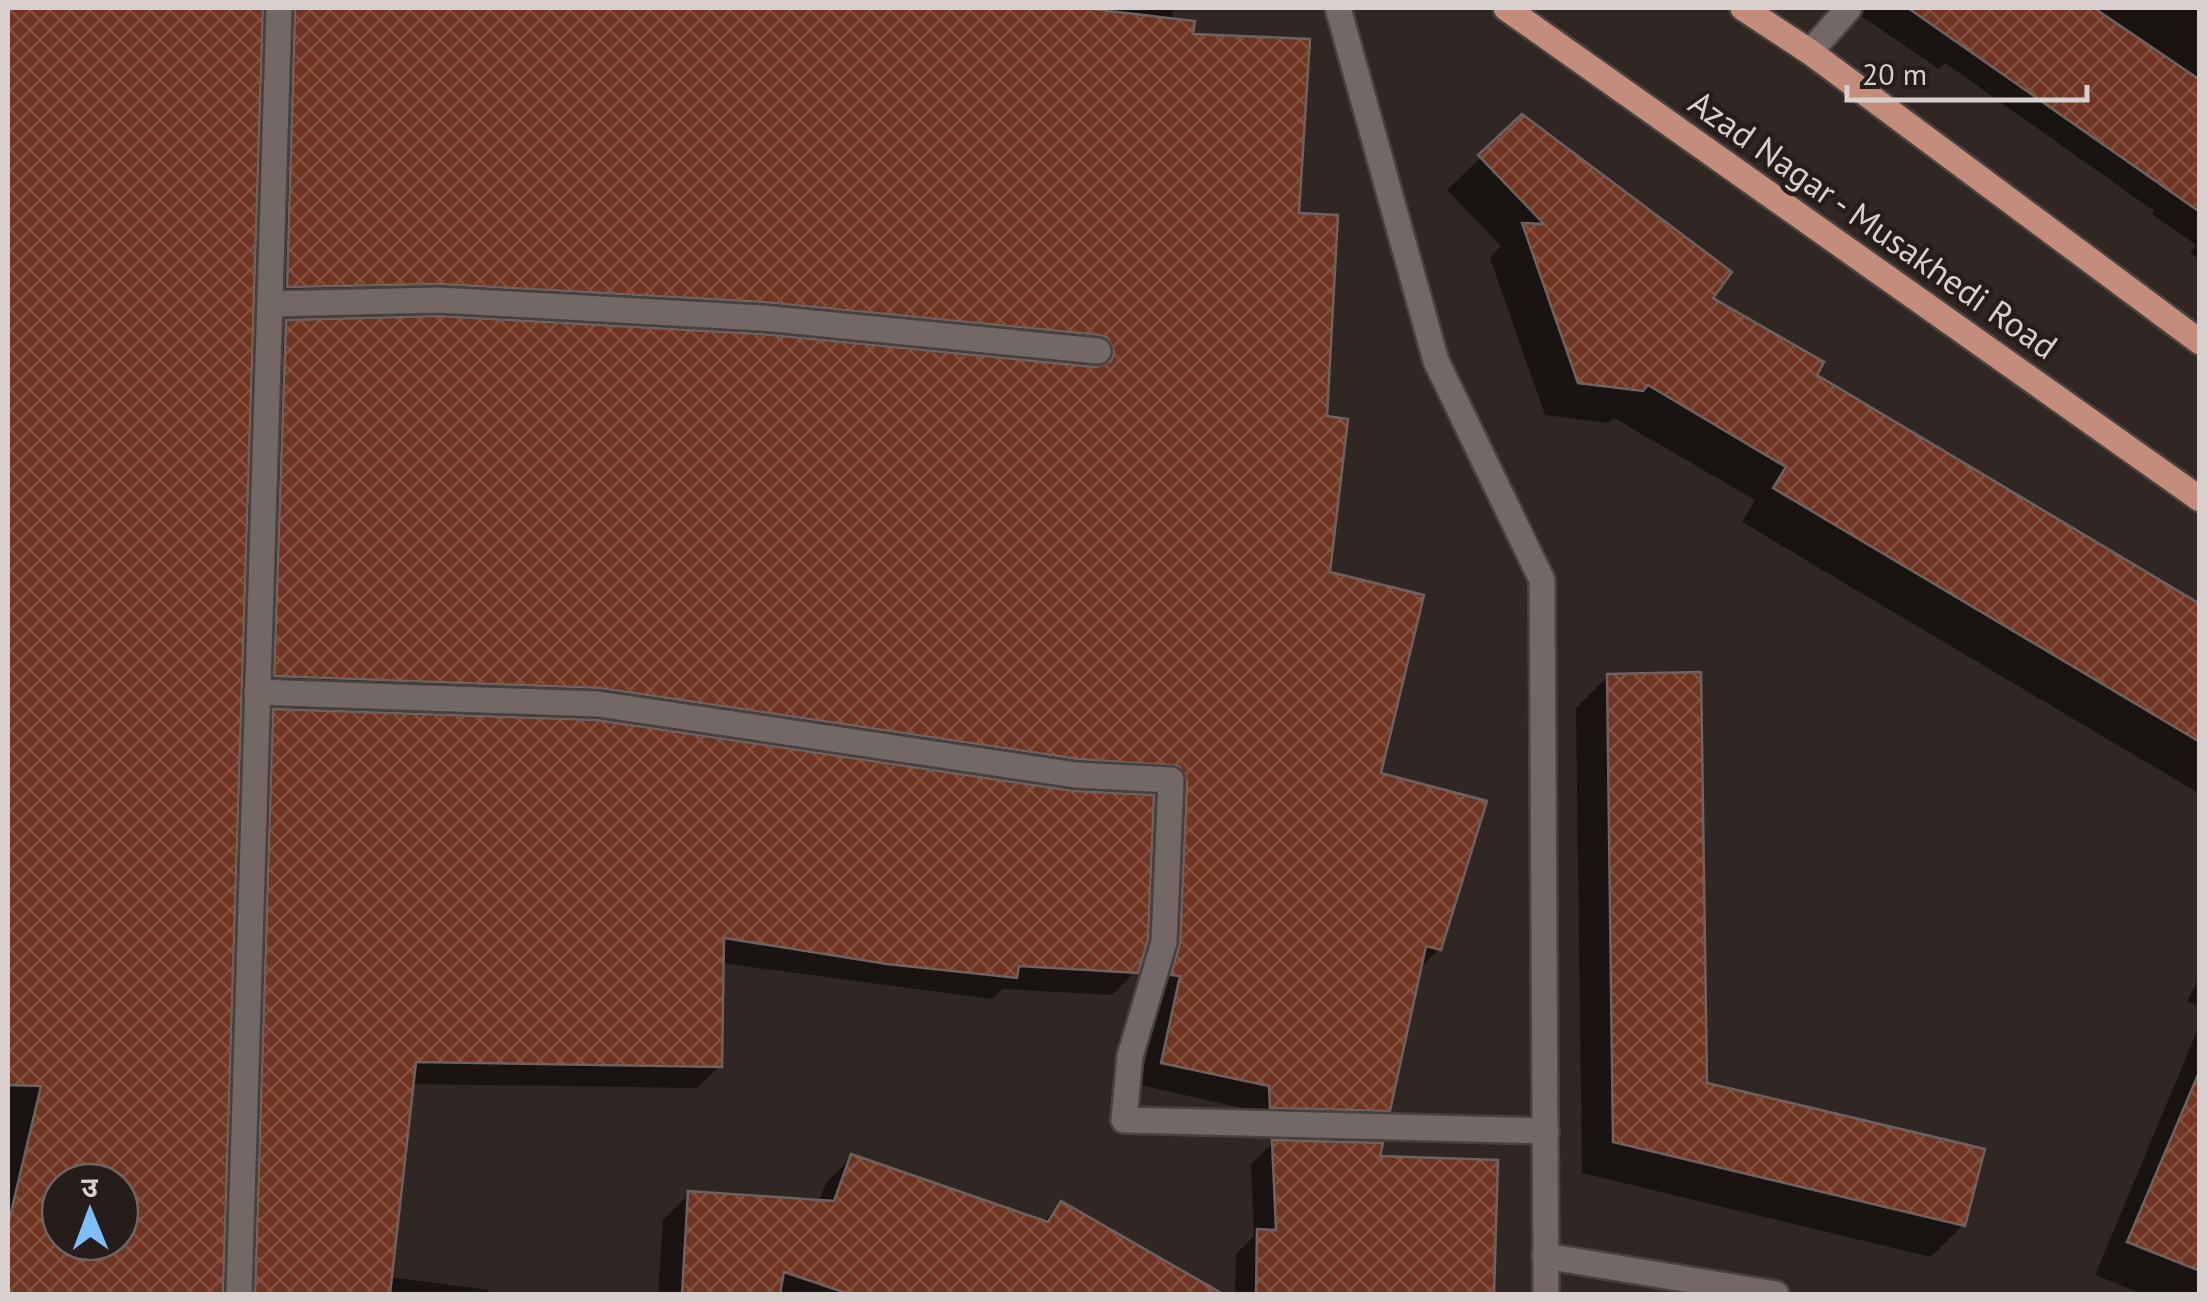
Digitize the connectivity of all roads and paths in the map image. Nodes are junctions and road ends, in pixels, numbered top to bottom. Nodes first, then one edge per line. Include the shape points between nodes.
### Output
1 (279, 8) edge
2 (1338, 8) edge
3 (1506, 8) edge
4 (1743, 8) edge
5 (1849, 8) edge
6 (1810, 52) junction
7 (270, 304) junction
8 (2200, 342) edge
9 (1098, 351) dead end
10 (2200, 499) edge
11 (256, 692) junction
12 (1546, 1131) junction
13 (1546, 1256) junction
14 (239, 1294) edge
15 (1546, 1294) edge
16 (1776, 1294) edge

1 - 7 street
2 - 12 street via 1436,361 1542,580
3 - 10 main road, Azad Nagar - Musakhedi Road
4 - 6 main road
5 - 6 street
6 - 8 main road
7 - 9 street via 439,300 762,318
7 - 11 street
11 - 12 street via 598,704 1076,775 1171,780 1164,942 1130,1056 1124,1120
11 - 14 street
12 - 13 street
13 - 15 street
13 - 16 street

